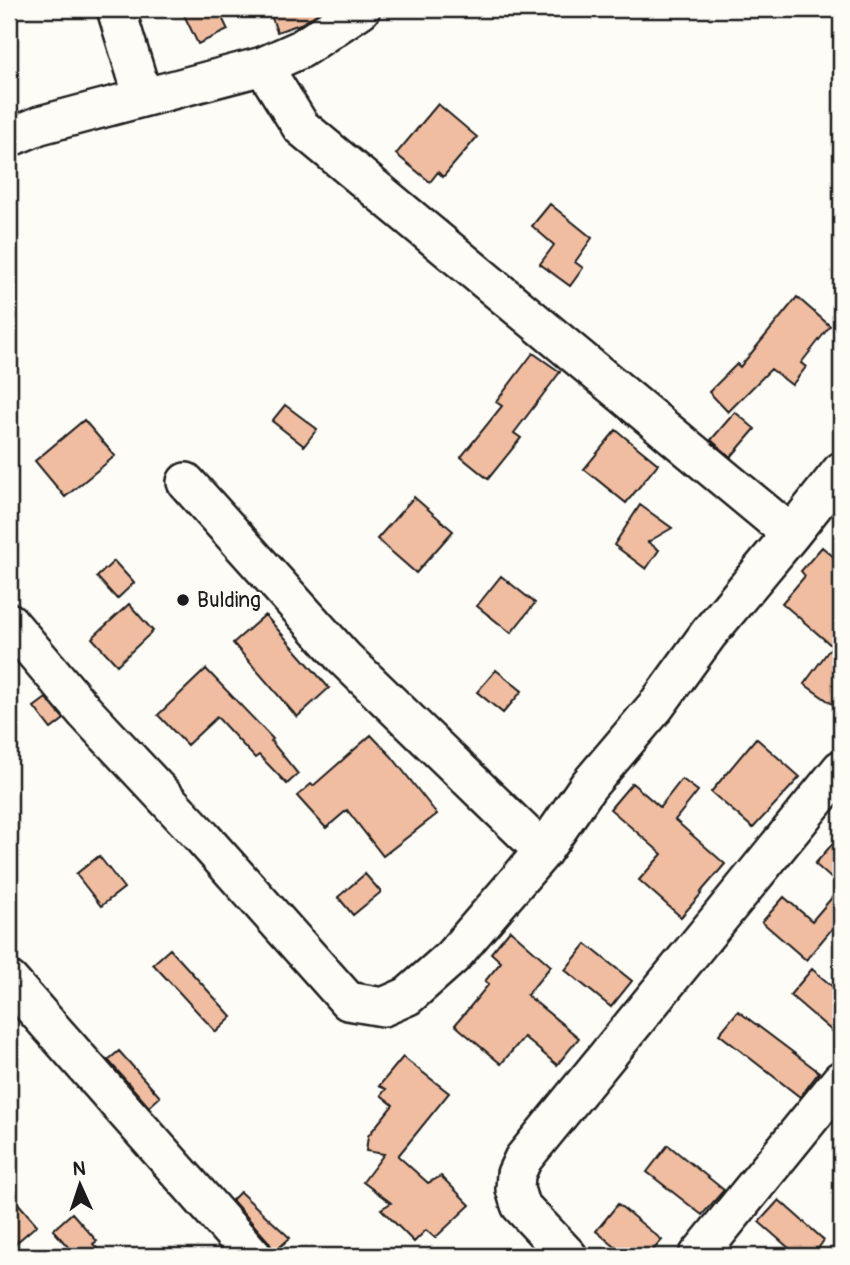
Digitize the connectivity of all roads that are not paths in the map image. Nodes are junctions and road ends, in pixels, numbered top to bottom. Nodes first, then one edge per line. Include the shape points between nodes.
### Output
1 (116, 9) edge
2 (361, 9) edge
3 (263, 66) junction
4 (143, 97) junction
5 (9, 138) edge
6 (841, 471) edge
7 (186, 482) dead end
8 (791, 534) junction
9 (9, 622) edge
10 (841, 769) edge
11 (543, 851) junction
12 (9, 980) edge
13 (841, 1080) edge
14 (253, 1256) edge
15 (569, 1256) edge
16 (698, 1256) edge

1 - 4 street
2 - 3 street via 301,49
3 - 4 street
3 - 8 street via 301,127
4 - 5 street
6 - 8 street
7 - 11 street via 344,658
8 - 11 street via 588,786
9 - 11 street via 348,1001 383,1007 408,996 452,957
10 - 15 street via 523,1159 515,1189 520,1205
12 - 14 street
13 - 16 street

